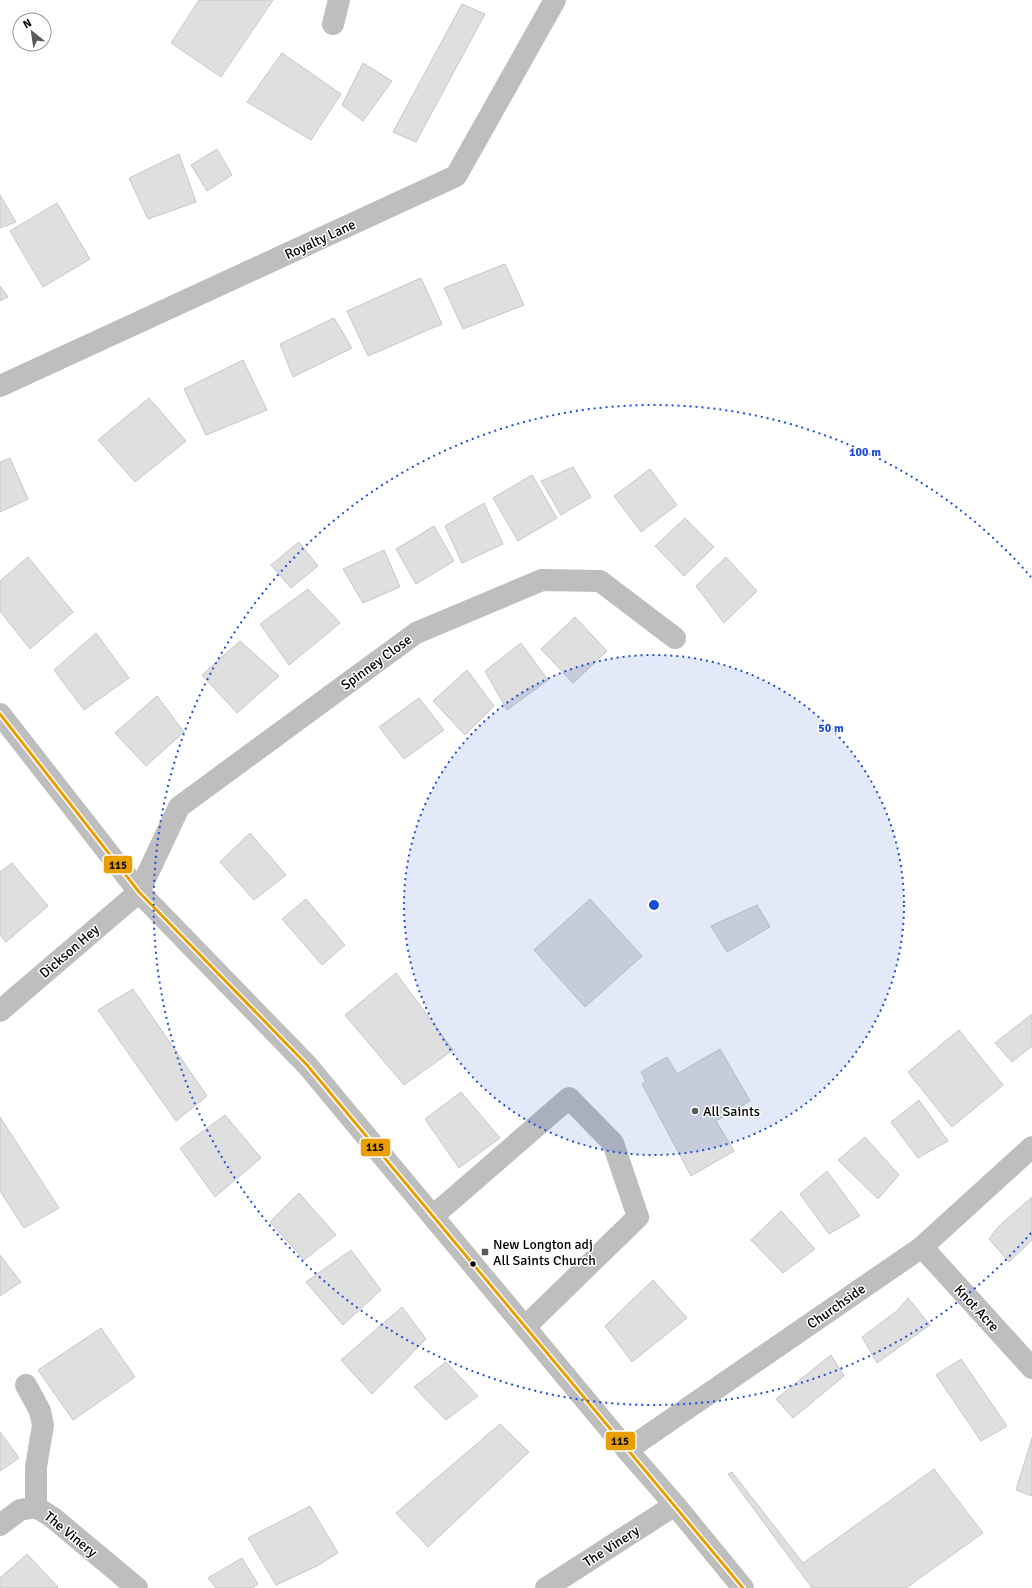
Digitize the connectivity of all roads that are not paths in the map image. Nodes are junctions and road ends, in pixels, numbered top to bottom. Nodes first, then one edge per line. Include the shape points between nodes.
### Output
1 (339, 0) edge
2 (555, 0) edge
3 (333, 24) dead end
4 (0, 386) edge
5 (675, 638) dead end
6 (0, 714) edge
7 (139, 892) junction
8 (0, 1010) edge
9 (1032, 1146) edge
10 (433, 1216) junction
11 (922, 1247) junction
12 (525, 1327) junction
13 (1032, 1368) edge
14 (26, 1385) dead end
15 (627, 1450) junction
16 (675, 1505) junction
17 (36, 1507) junction
18 (0, 1526) edge
19 (137, 1588) edge
20 (546, 1588) edge
21 (743, 1588) edge

1 - 3 street
2 - 4 street, Royalty Lane via 456,176
5 - 7 street, Spinney Close via 600,581 542,580 416,633 179,807
6 - 7 street
7 - 8 street, Dickson Hey
7 - 10 street via 307,1065
9 - 11 street, Churchside
10 - 12 street
10 - 12 street via 568,1098 613,1143 638,1217
11 - 13 street, Knot Acre
11 - 15 street, Churchside
12 - 15 street
14 - 17 street via 40,1410 43,1425 36,1467
15 - 16 street
16 - 20 street, The Vinery
16 - 21 street
17 - 18 street, The Vinery via 20,1510
17 - 19 street, The Vinery via 52,1517

